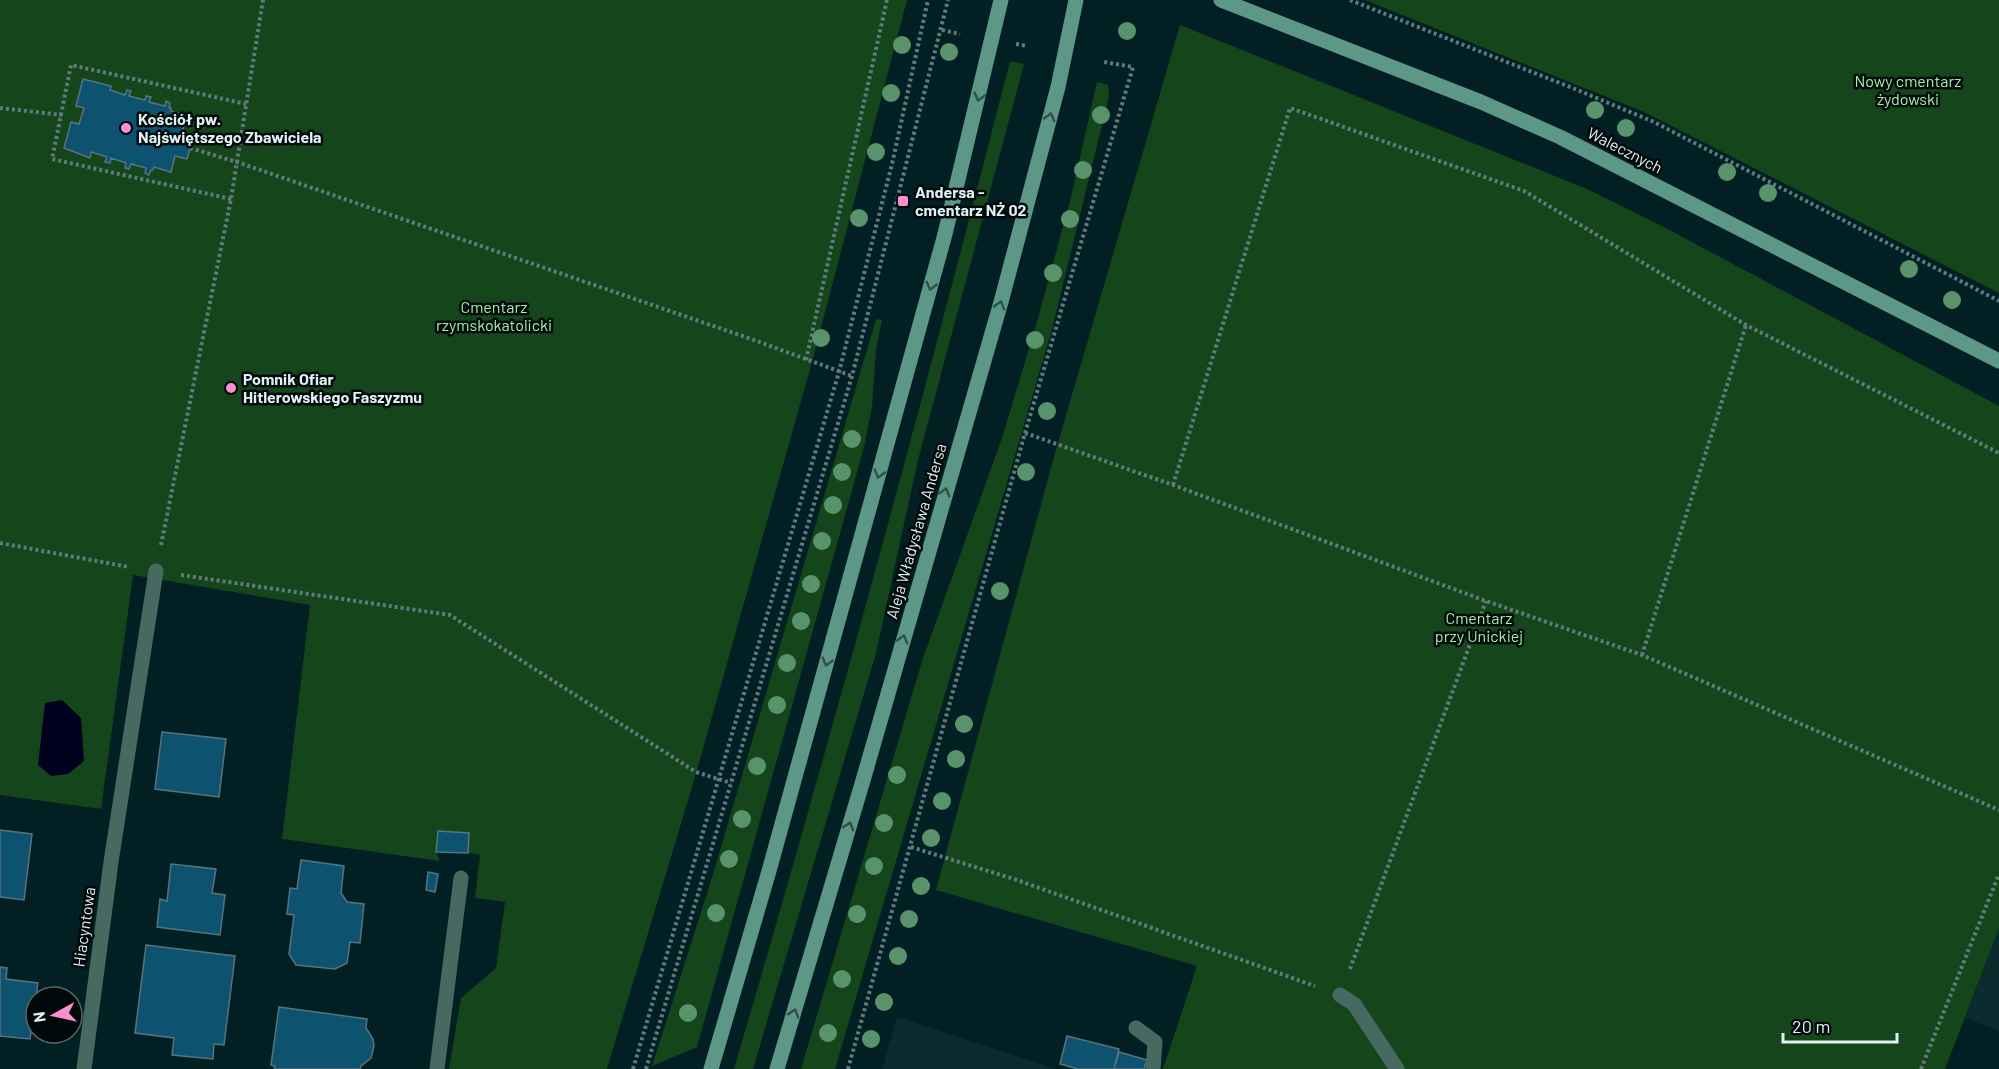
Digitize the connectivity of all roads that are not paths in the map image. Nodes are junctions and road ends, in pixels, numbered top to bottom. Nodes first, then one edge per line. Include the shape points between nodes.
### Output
1 (1001, 0) edge
2 (1076, 0) edge
3 (1221, 0) edge
4 (1999, 362) edge
5 (156, 572) road end
6 (461, 878) dead end
7 (1340, 995) road end
8 (1136, 1028) dead end
9 (84, 1069) edge
10 (437, 1069) edge
11 (711, 1069) edge
12 (777, 1069) edge
13 (1153, 1069) edge
14 (1397, 1069) edge

1 -> 11 main road via 945,234
12 -> 2 main road, Aleja Władysława Andersa via 1001,302 1058,87
3 - 4 main road, Walecznych via 1560,137
5 - 9 street, Hiacyntowa
6 - 10 street
7 - 14 street via 1354,1004
8 - 13 street via 1155,1042

